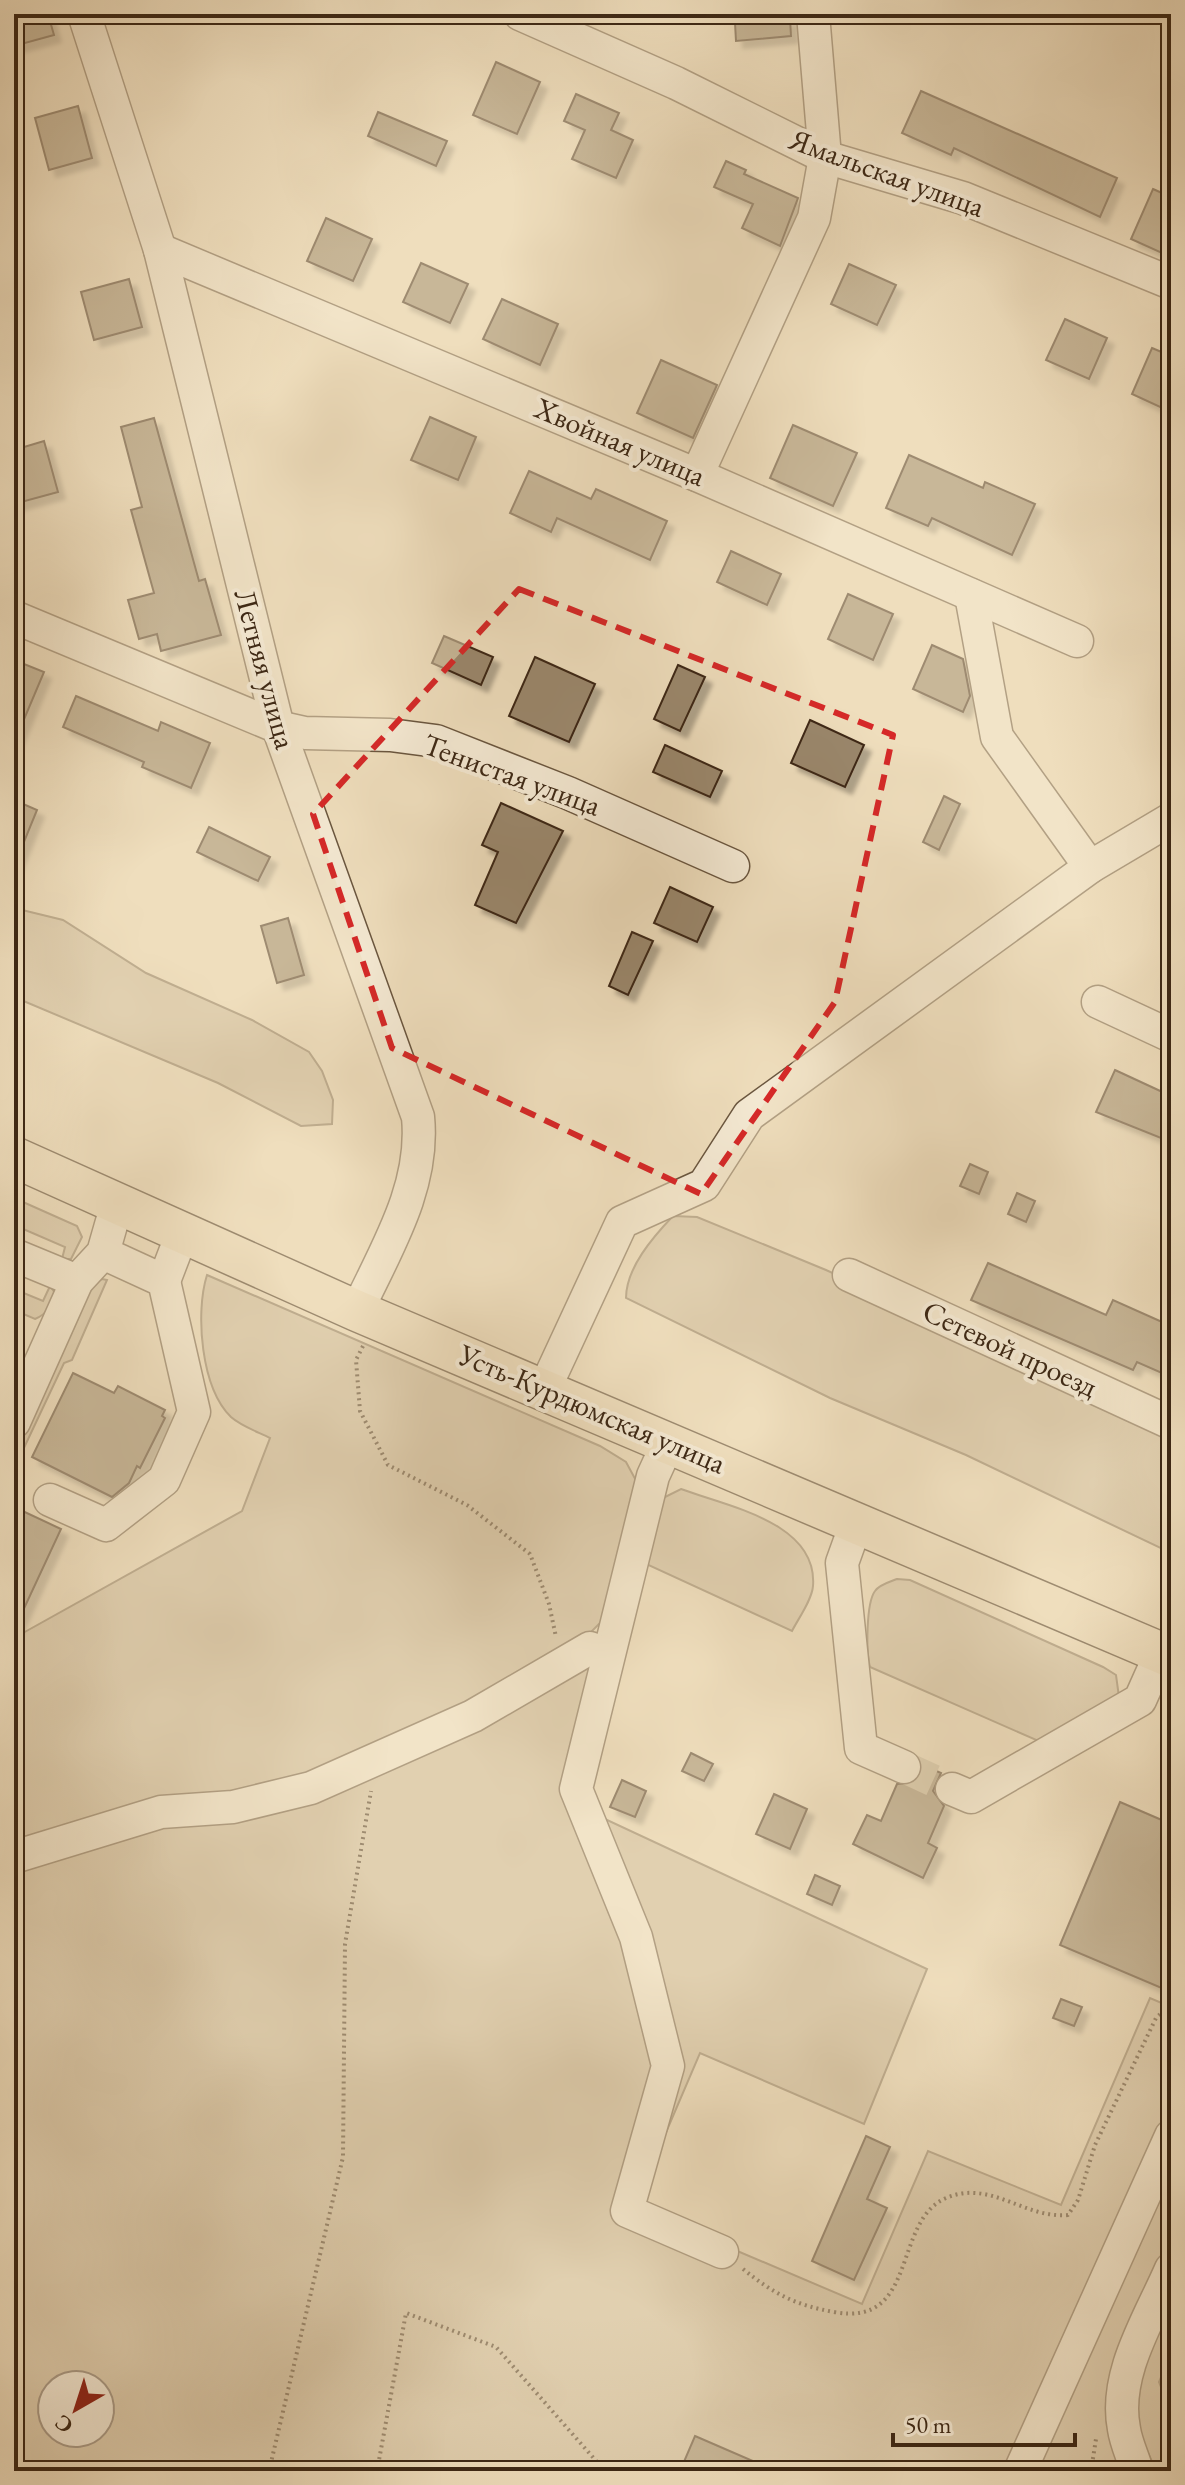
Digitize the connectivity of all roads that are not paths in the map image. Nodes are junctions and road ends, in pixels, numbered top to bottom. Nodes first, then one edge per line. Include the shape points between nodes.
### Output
1 (84, 14) edge
2 (520, 14) edge
3 (587, 14) edge
4 (813, 14) edge
5 (592, 46) junction
6 (825, 157) junction
7 (160, 250) junction
8 (1171, 283) edge
9 (697, 475) junction
10 (971, 595) junction
11 (14, 617) edge
12 (1077, 641) dead end
13 (278, 727) junction
14 (1171, 819) edge
15 (733, 866) dead end
16 (1090, 867) junction
17 (1098, 1002) dead end
18 (1171, 1036) edge
19 (14, 1157) edge
20 (117, 1204) junction
21 (182, 1234) junction
22 (103, 1253) junction
23 (14, 1255) edge
24 (849, 1275) dead end
25 (77, 1281) junction
26 (164, 1281) junction
27 (367, 1315) junction
28 (544, 1390) junction
29 (14, 1422) edge
30 (1171, 1423) edge
31 (669, 1441) junction
32 (50, 1500) dead end
33 (857, 1521) junction
34 (607, 1654) junction
35 (1166, 1655) edge
36 (904, 1767) tunnel mouth
37 (952, 1789) tunnel mouth
38 (14, 1857) edge
39 (1171, 2136) edge
40 (722, 2252) road end
41 (1167, 2287) edge
42 (1020, 2471) edge
43 (1137, 2471) edge

1 - 7 street, Летняя улица
2 - 5 street, Ямальская улица
3 - 5 street
4 - 6 street
5 - 6 street, Ямальская улица
6 - 8 street, Ямальская улица via 963,198
6 - 9 street via 814,218
7 - 9 street, Хвойная улица
7 - 13 street, Летняя улица
9 - 10 street, Хвойная улица
10 - 12 street, Хвойная улица
10 - 16 street via 997,737
11 - 13 street, Тенистая улица
13 - 15 street, Тенистая улица via 436,741
13 - 27 street, Летняя улица via 418,1117 418,1168
14 - 16 street
16 - 28 street via 749,1115 704,1185 622,1222
17 - 18 street
19 - 20 main road, Усть-Курдюмская улица
20 - 21 main road, Усть-Курдюмская улица
20 - 22 street
21 - 26 street
21 - 27 main road, Усть-Курдюмская улица
22 - 25 street
22 - 26 street
23 - 25 street
24 - 30 street, Сетевой проезд
25 - 29 street
26 - 32 street via 194,1412 164,1480 106,1525
27 - 28 main road, Усть-Курдюмская улица
28 - 31 main road, Усть-Курдюмская улица
31 - 33 main road, Усть-Курдюмская улица
31 - 34 street via 653,1476
33 - 35 main road, Усть-Курдюмская улица
33 - 36 street via 842,1563 861,1748
34 - 38 street via 590,1648 473,1716 311,1788 233,1807 161,1812
34 - 40 street via 576,1789 636,1937 668,2066 627,2211
35 - 37 street via 1140,1700 971,1797
39 - 42 street
41 - 43 street via 1127,2370 1123,2428

